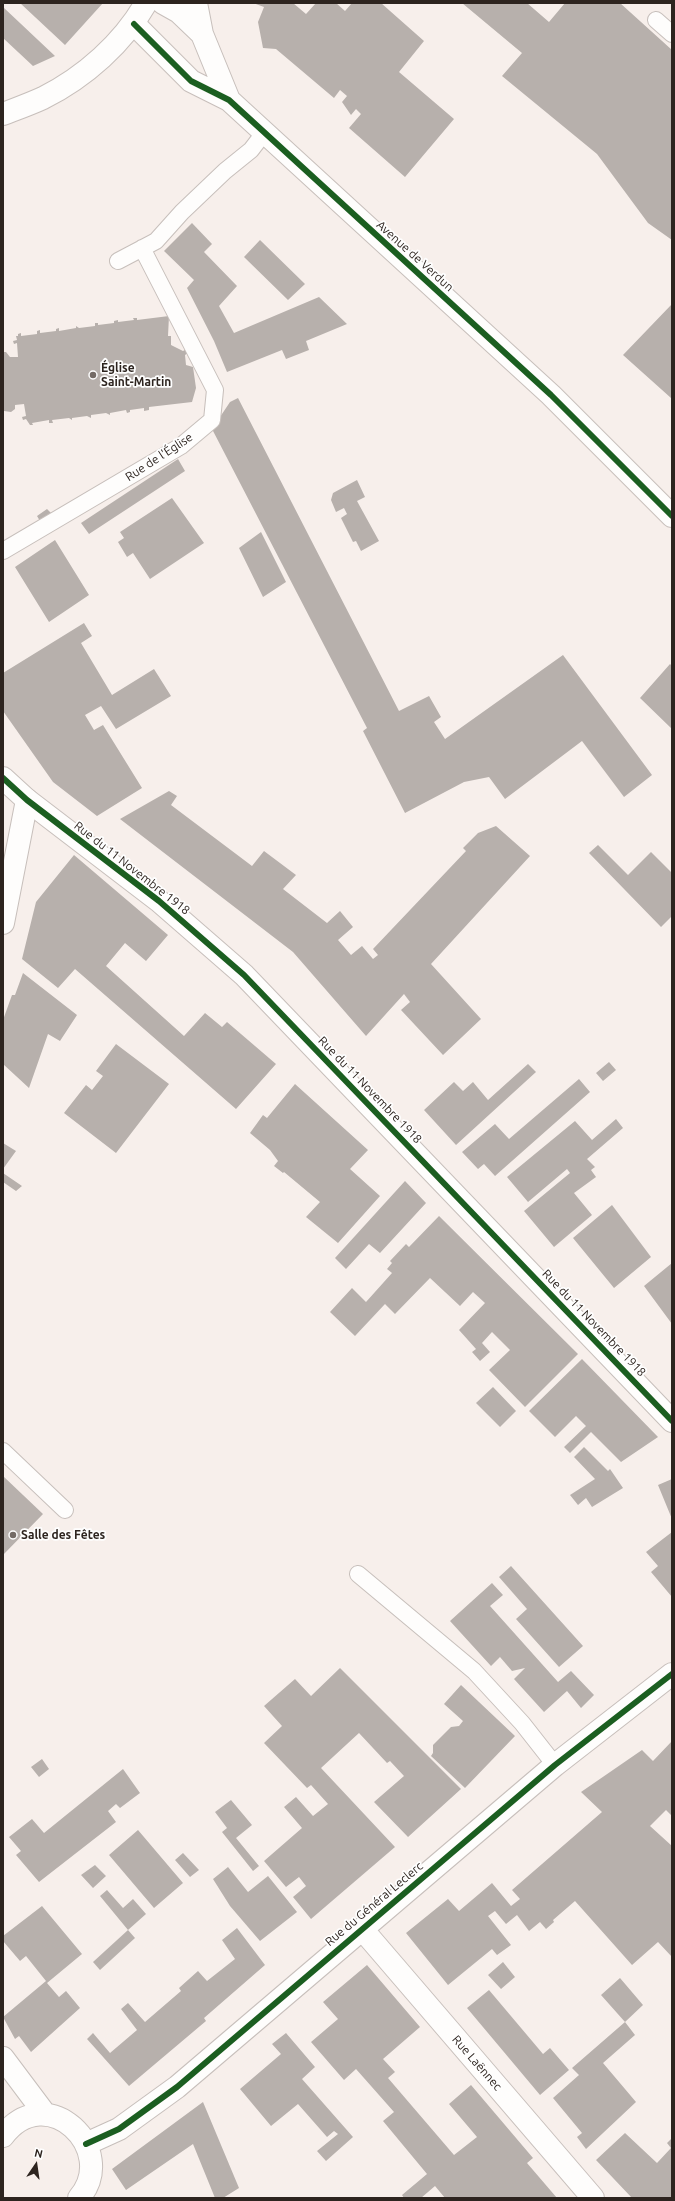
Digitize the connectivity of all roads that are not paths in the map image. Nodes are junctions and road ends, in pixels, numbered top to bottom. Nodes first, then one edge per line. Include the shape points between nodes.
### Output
1 (146, 3) edge
2 (163, 3) edge
3 (196, 3) edge
4 (134, 24) junction
5 (202, 34) junction
6 (229, 100) junction
7 (3, 114) edge
8 (264, 133) junction
9 (142, 248) junction
10 (118, 261) dead end
11 (672, 516) edge
12 (3, 551) edge
13 (3, 778) edge
14 (27, 800) junction
15 (3, 923) edge
16 (672, 1421) edge
17 (3, 1451) edge
18 (65, 1510) dead end
19 (358, 1574) dead end
20 (672, 1674) edge
21 (555, 1766) junction
22 (362, 1929) junction
23 (3, 2058) edge
24 (45, 2114) junction
25 (3, 2136) edge
26 (86, 2144) junction
27 (85, 2193) edge
28 (593, 2198) edge

1 - 4 street
2 - 5 street, Avenue de Verdun via 179,12
3 - 5 street, Avenue de Verdun
4 - 6 street, Avenue de Verdun via 191,81
4 - 7 street via 94,64 68,82 44,98
5 - 6 street, Avenue de Verdun
6 - 8 street, Avenue de Verdun
8 - 9 lane via 251,150 182,212 156,241
8 - 11 street, Avenue de Verdun via 551,395
9 - 10 lane
9 - 12 lane, Rue de l'Église via 216,390 212,420 181,446
13 - 14 street, Rue du 11 Novembre 1918
14 - 15 street
14 - 16 street, Rue du 11 Novembre 1918 via 159,901 244,975
17 - 18 lane
19 - 21 lane via 474,1671 522,1723
20 - 21 street, Rue du Général Leclerc
21 - 22 street, Rue du Général Leclerc
22 - 26 street, Rue du Général Leclerc via 178,2087 119,2130
22 - 28 street, Rue Laënnec
23 - 24 street
24 - 25 street via 26,2116 11,2125
24 - 26 street via 62,2120 77,2130
26 - 27 street via 91,2163

